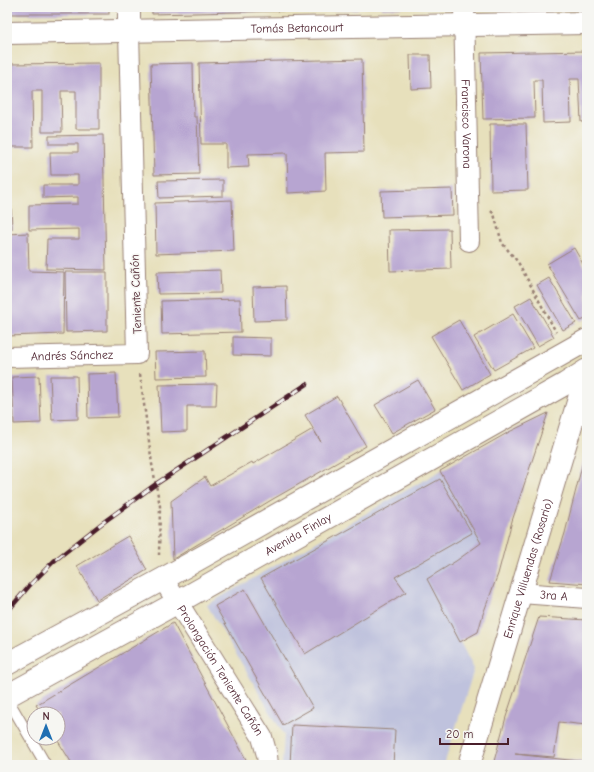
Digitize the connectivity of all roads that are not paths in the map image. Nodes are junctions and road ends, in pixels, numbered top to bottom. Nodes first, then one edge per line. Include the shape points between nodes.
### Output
1 (129, 7) edge
2 (464, 16) edge
3 (587, 23) edge
4 (129, 31) junction
5 (7, 33) edge
6 (470, 241) dead end
7 (587, 340) edge
8 (137, 354) joint
9 (7, 356) edge
10 (587, 371) edge
11 (163, 579) junction
12 (521, 593) junction
13 (587, 598) edge
14 (178, 602) junction
15 (7, 664) edge
16 (7, 697) edge
17 (46, 765) edge
18 (268, 765) edge
19 (469, 765) edge

1 - 4 main road, Teniente Cañón
2 - 3 main road, Tomás Betancourt
2 - 4 main road, Tomás Betancourt
2 - 6 street, Francisco Varona
4 - 5 main road, Tomás Betancourt
4 - 8 street, Teniente Cañón
7 - 11 main road
8 - 9 street, Andrés Sánchez
10 - 12 main road, Enrique Villuendas (Rosario)
10 - 14 main road, Avenida Finlay
11 - 14 street, Prolongación Teniente Cañón
11 - 15 main road
12 - 13 street, 3ra A
12 - 19 main road, Enrique Villuendas (Rosario)
14 - 16 main road, Avenida Finlay
14 - 18 street, Prolongación Teniente Cañón via 262,737 268,755
16 - 17 lane

